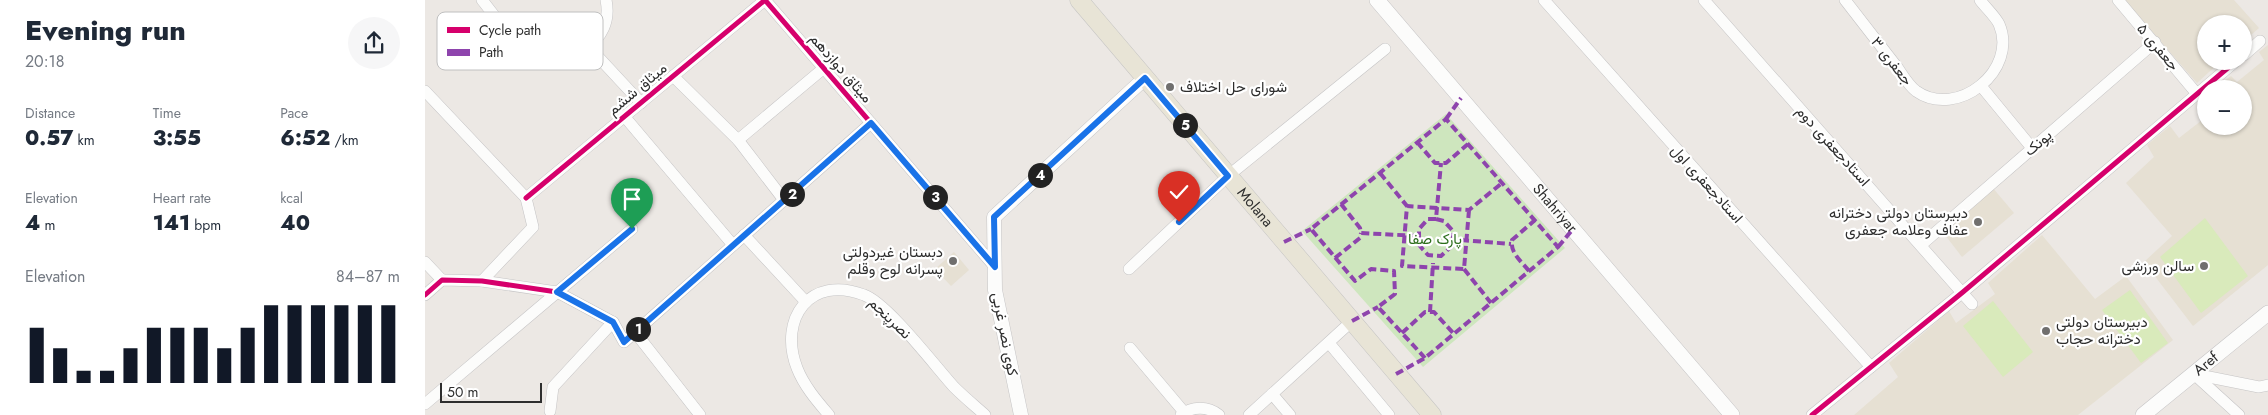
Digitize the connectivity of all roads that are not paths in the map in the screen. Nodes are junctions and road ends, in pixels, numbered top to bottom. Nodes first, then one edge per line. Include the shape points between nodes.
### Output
1 (482, 0) edge
2 (607, 0) edge
3 (765, 0) edge
4 (1079, 0) edge
5 (1377, 0) edge
6 (1544, 0) edge
7 (1704, 0) edge
8 (1845, 0) edge
9 (1980, 0) edge
10 (2118, 0) edge
11 (492, 12) edge
12 (603, 29) edge
13 (2260, 41) dead end
14 (2155, 42) junction
15 (2252, 48) edge
16 (1385, 49) dead end
17 (603, 62) edge
18 (824, 68) junction
19 (2225, 70) edge
20 (673, 76) junction
21 (1145, 78) junction
22 (2214, 80) edge
23 (1981, 86) junction
24 (425, 91) edge
25 (2197, 94) joint
26 (641, 103) junction
27 (625, 116) junction
28 (871, 123) junction
29 (738, 140) junction
30 (2032, 148) junction
31 (1228, 176) junction
32 (526, 198) junction
33 (784, 200) junction
34 (632, 229) dead end
35 (745, 235) junction
36 (733, 245) junction
37 (1921, 245) junction
38 (425, 262) edge
39 (995, 267) junction
40 (1129, 269) dead end
41 (442, 280) junction
42 (482, 281) junction
43 (557, 292) junction
44 (1963, 292) junction
45 (425, 295) edge
46 (806, 302) junction
47 (1973, 304) dead end
48 (2268, 313) edge
49 (613, 322) junction
50 (1352, 322) junction
51 (635, 332) junction
52 (1329, 343) junction
53 (1130, 348) dead end
54 (1871, 367) junction
55 (2194, 374) junction
56 (2268, 385) edge
57 (1272, 394) junction
58 (425, 404) edge
59 (550, 414) edge
60 (1182, 414) edge
61 (700, 415) edge
62 (829, 415) edge
63 (985, 415) edge
64 (1021, 415) edge
65 (1219, 415) edge
66 (1249, 415) edge
67 (1290, 415) edge
68 (1389, 415) edge
69 (1432, 415) edge
70 (1732, 415) edge
71 (1812, 415) edge
72 (2143, 415) edge
73 (2239, 415) edge

1 - 11 street
2 - 12 street via 609,10
3 - 18 street, میثاق دوازدهم
3 - 20 street, میثاق ششم
4 - 21 main road, Molana
5 - 70 main road, Shahriyar
6 - 54 street, استادجعفری اول
7 - 37 street, استادجعفری دوم
8 - 23 street, جعفری ۳ via 1915,90 1928,96 1949,98 1969,94
9 - 23 street via 1999,23 2002,37 1998,64
10 - 14 street, جعفری ۵
13 - 15 street
14 - 25 street, جعفری ۵
14 - 30 street, پونک
16 - 31 street
17 - 26 street
18 - 28 street, میثاق دوازدهم
18 - 29 street
19 - 22 street
20 - 26 street, میثاق ششم
20 - 29 street
21 - 31 main road, Molana
21 - 39 street, کوی نصر غربی via 994,217
23 - 30 street
24 - 32 street
25 - 44 street
26 - 27 street, میثاق ششم
27 - 32 street, میثاق ششم
27 - 36 street
28 - 33 street
28 - 39 street, میثاق دوازدهم
29 - 33 street
30 - 37 street, پونک
31 - 40 street
31 - 50 main road, Molana
32 - 42 street via 533,227
33 - 35 street
34 - 43 street
35 - 36 street
35 - 46 street
36 - 51 street
37 - 44 street, استادجعفری دوم
38 - 41 street
39 - 64 street, کوی نصر غربی via 995,290
41 - 42 street
41 - 45 street
42 - 43 street
43 - 49 street
43 - 58 street
44 - 47 street, استادجعفری دوم
44 - 54 street
46 - 62 street via 800,306 792,329 794,358 811,393
46 - 63 street, نصرپنجم via 825,291 866,295
48 - 55 main road, Aref
49 - 51 street via 624,342
49 - 59 street via 553,387
50 - 52 street
50 - 69 main road, Molana
51 - 61 street
52 - 57 street
52 - 68 street
53 - 60 street
54 - 71 street
55 - 56 street
55 - 72 main road, Aref
55 - 73 street
57 - 66 street
57 - 67 street
60 - 65 street via 1196,408 1211,409

